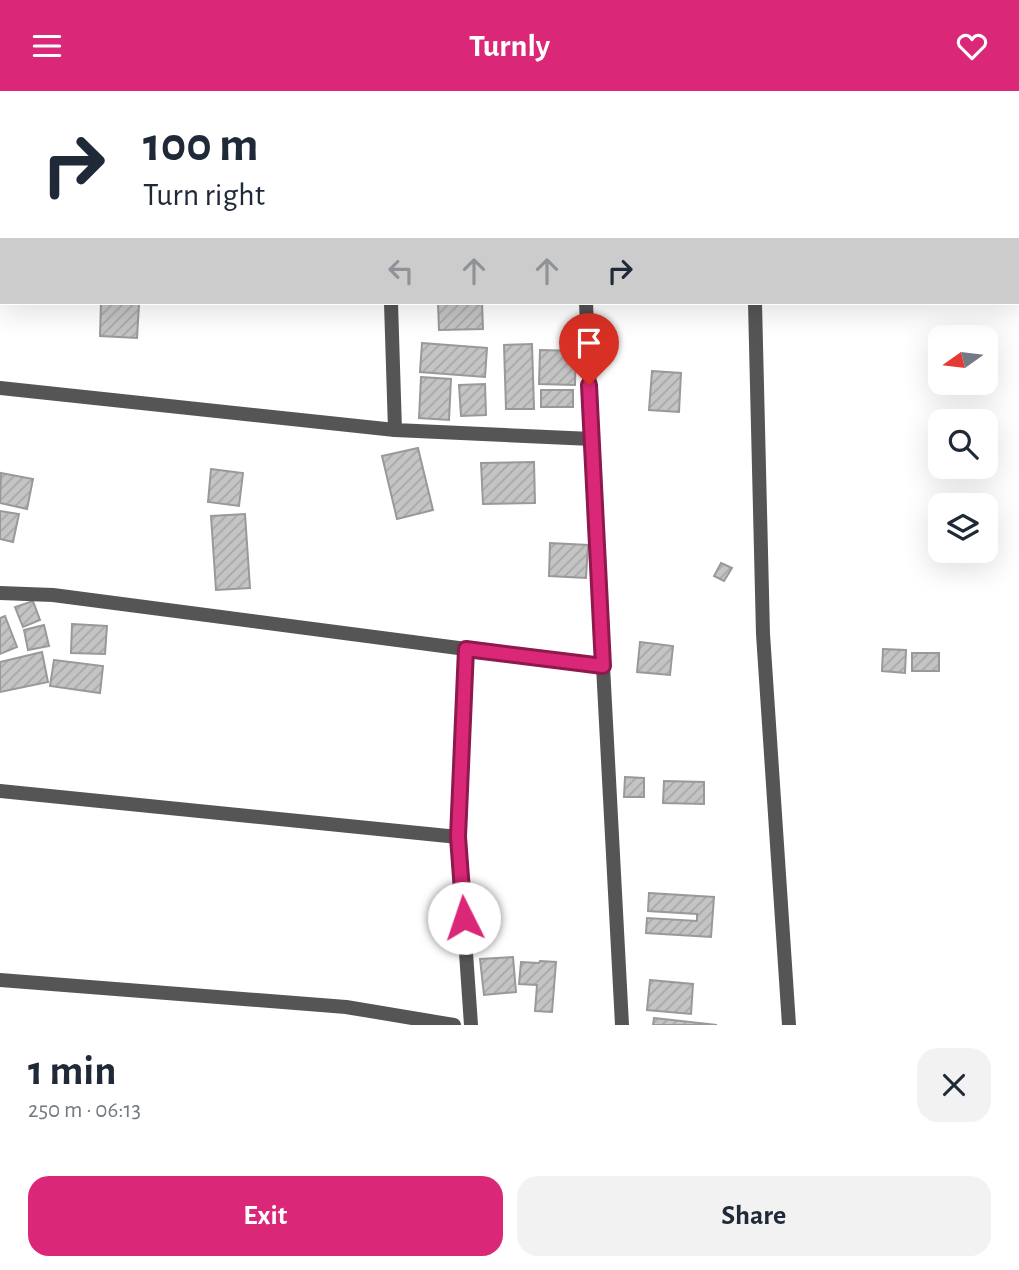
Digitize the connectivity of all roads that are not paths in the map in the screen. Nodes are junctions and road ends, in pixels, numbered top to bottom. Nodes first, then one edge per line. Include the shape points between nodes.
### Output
1 (391, 305) edge
2 (586, 305) edge
3 (755, 305) edge
4 (0, 388) edge
5 (394, 430) junction
6 (592, 439) junction
7 (0, 593) edge
8 (466, 649) junction
9 (603, 666) junction
10 (0, 791) edge
11 (458, 837) junction
12 (0, 980) edge
13 (454, 1025) edge
14 (471, 1025) edge
15 (622, 1025) edge
16 (789, 1025) edge

1 - 5 street
2 - 6 street
3 - 16 street via 763,633
4 - 5 street
5 - 6 street
6 - 9 street
7 - 8 street via 53,595
8 - 9 street
8 - 11 street
9 - 15 street
10 - 11 street
11 - 14 street
12 - 13 street via 346,1007

